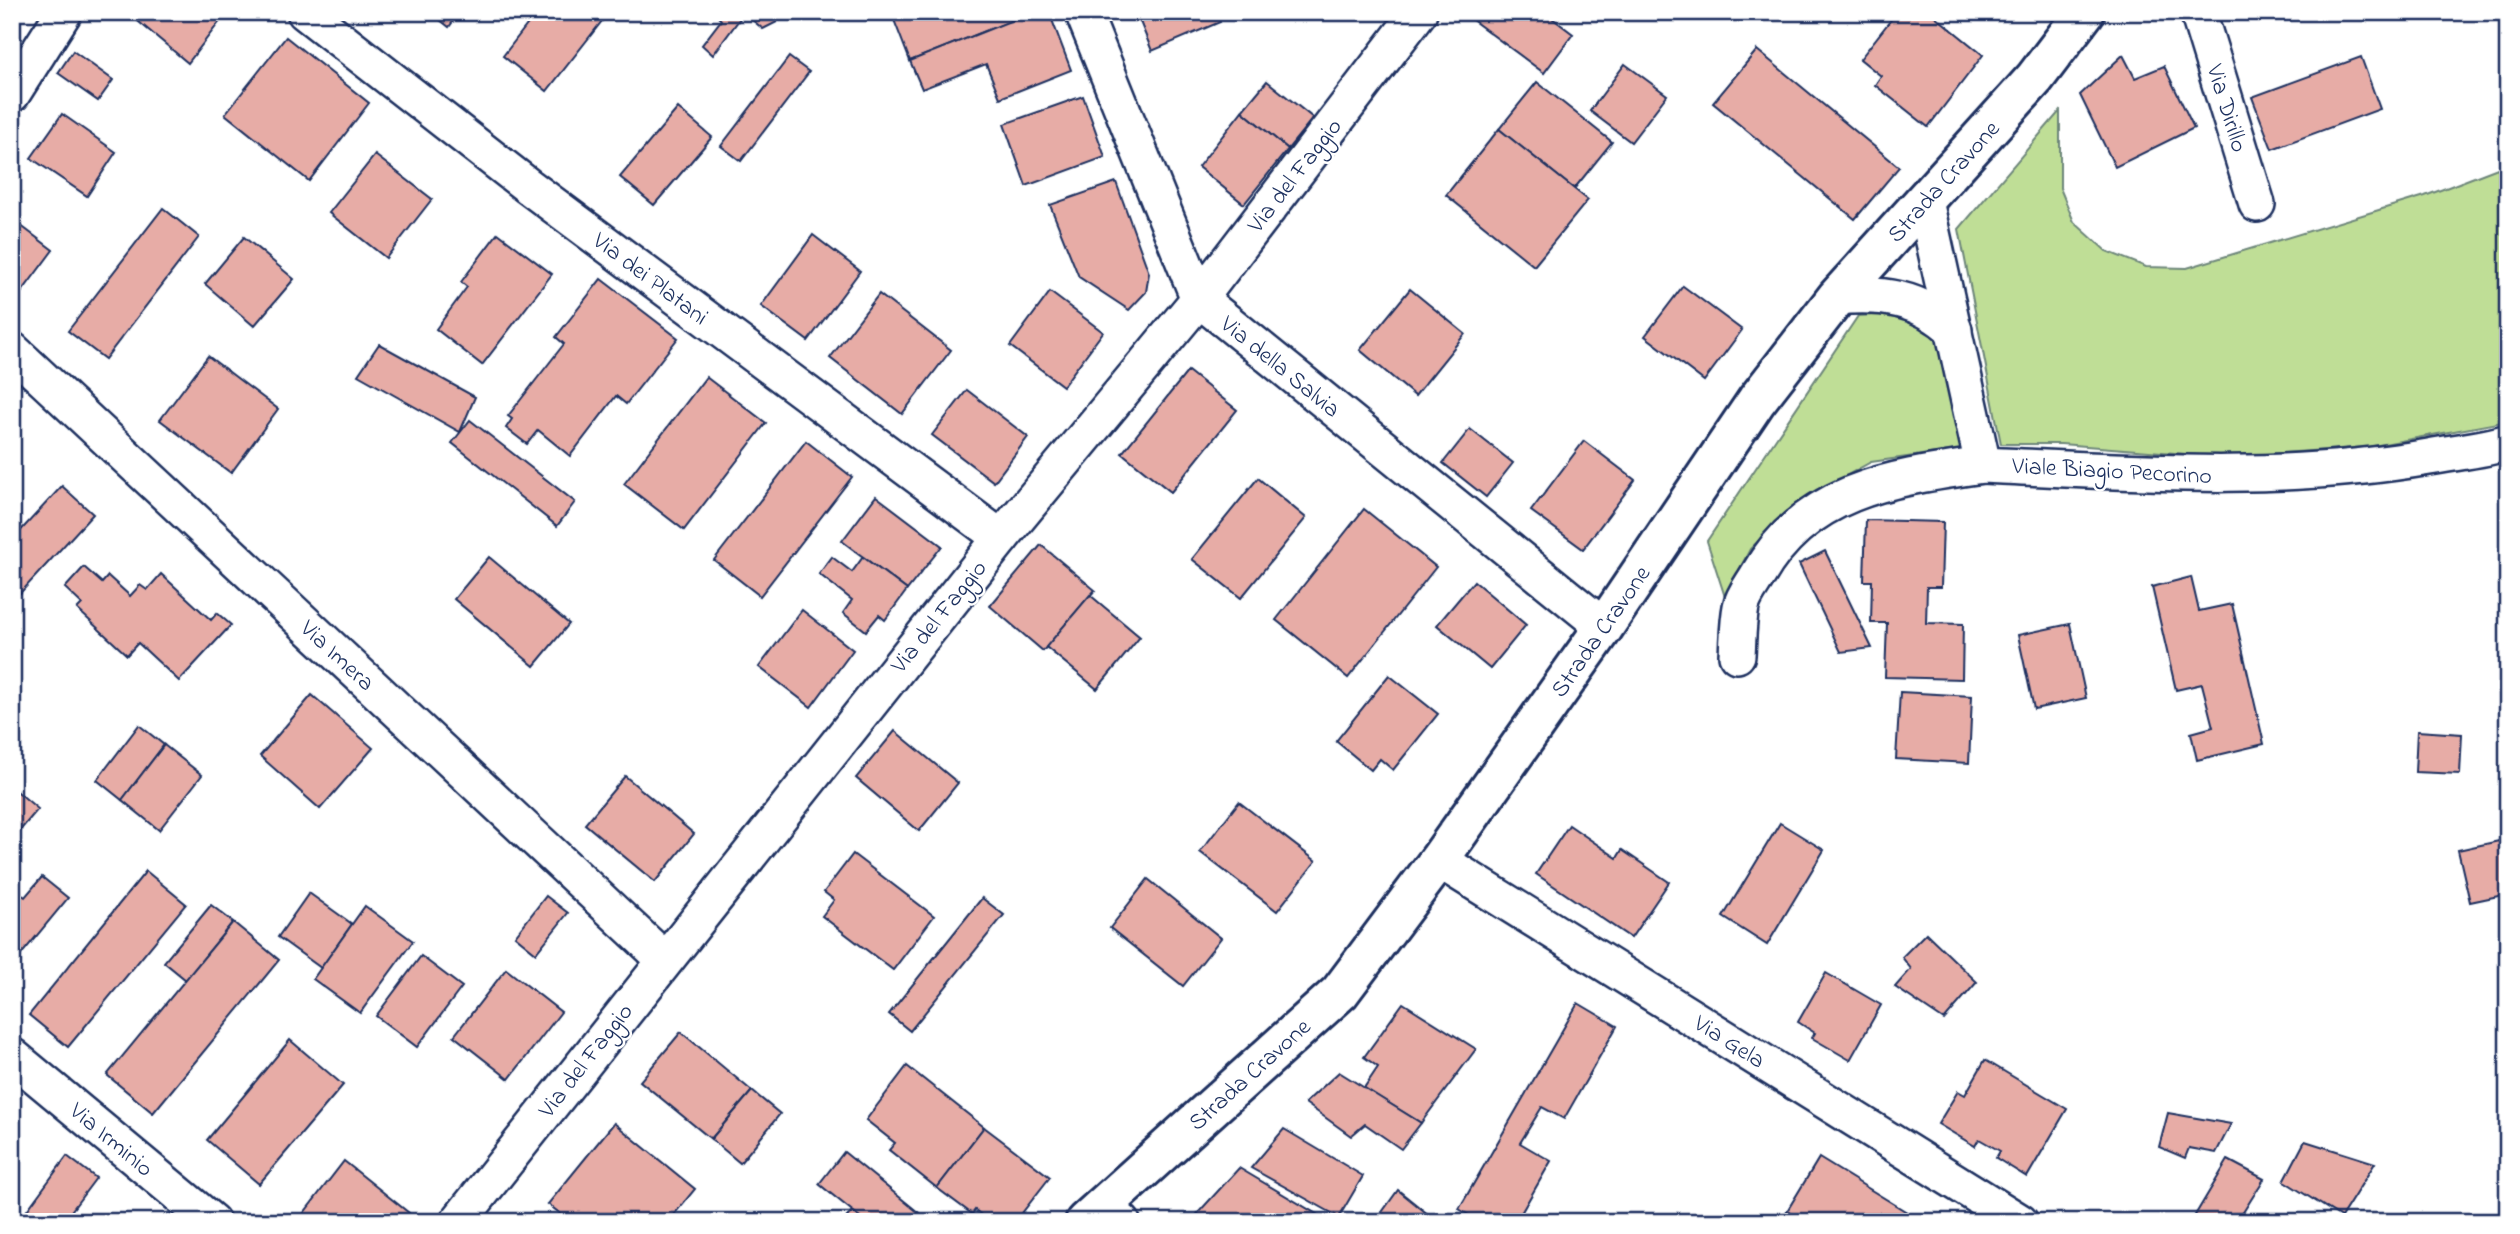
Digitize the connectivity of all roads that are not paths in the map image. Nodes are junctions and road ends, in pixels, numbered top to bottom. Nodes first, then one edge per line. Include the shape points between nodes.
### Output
1 (64, 12) edge
2 (306, 12) edge
3 (1083, 12) edge
4 (1419, 12) edge
5 (2085, 12) edge
6 (2198, 12) edge
7 (12, 94) edge
8 (1925, 201) junction
9 (2257, 204) dead end
10 (1837, 297) junction
11 (1199, 299) junction
12 (1954, 330) junction
13 (12, 350) edge
14 (2508, 442) edge
15 (1983, 465) junction
16 (1001, 538) junction
17 (1604, 627) junction
18 (1737, 655) dead end
19 (1439, 860) junction
20 (664, 959) junction
21 (12, 1056) edge
22 (1103, 1217) edge
23 (212, 1222) edge
24 (458, 1222) edge
25 (2020, 1222) edge

1 - 7 street
2 - 16 street, Via dei Platani via 528,186
3 - 11 street, Via della Salvia
4 - 11 street, Via del Faggio
5 - 8 street, Strada Cravone via 2035,78
6 - 9 street, Via Dirillo
8 - 10 street, Strada Cravone
8 - 12 street, Viale Biagio Pecorino
10 - 12 street via 1899,297 1933,313
10 - 17 street, Strada Cravone via 1757,400
11 - 16 street, Via del Faggio
11 - 17 street, Via della Salvia
12 - 15 street, Viale Biagio Pecorino
13 - 20 street, Via Imera
14 - 15 street, Viale Biagio Pecorino via 2372,467 2287,474
15 - 18 street via 1884,481 1845,494 1804,521 1767,560 1741,606
16 - 20 street, Via del Faggio
17 - 19 street, Strada Cravone
19 - 22 street, Strada Cravone via 1340,992
19 - 25 street, Via Gela
20 - 24 street, Via del Faggio
21 - 23 street, Via Irminio

